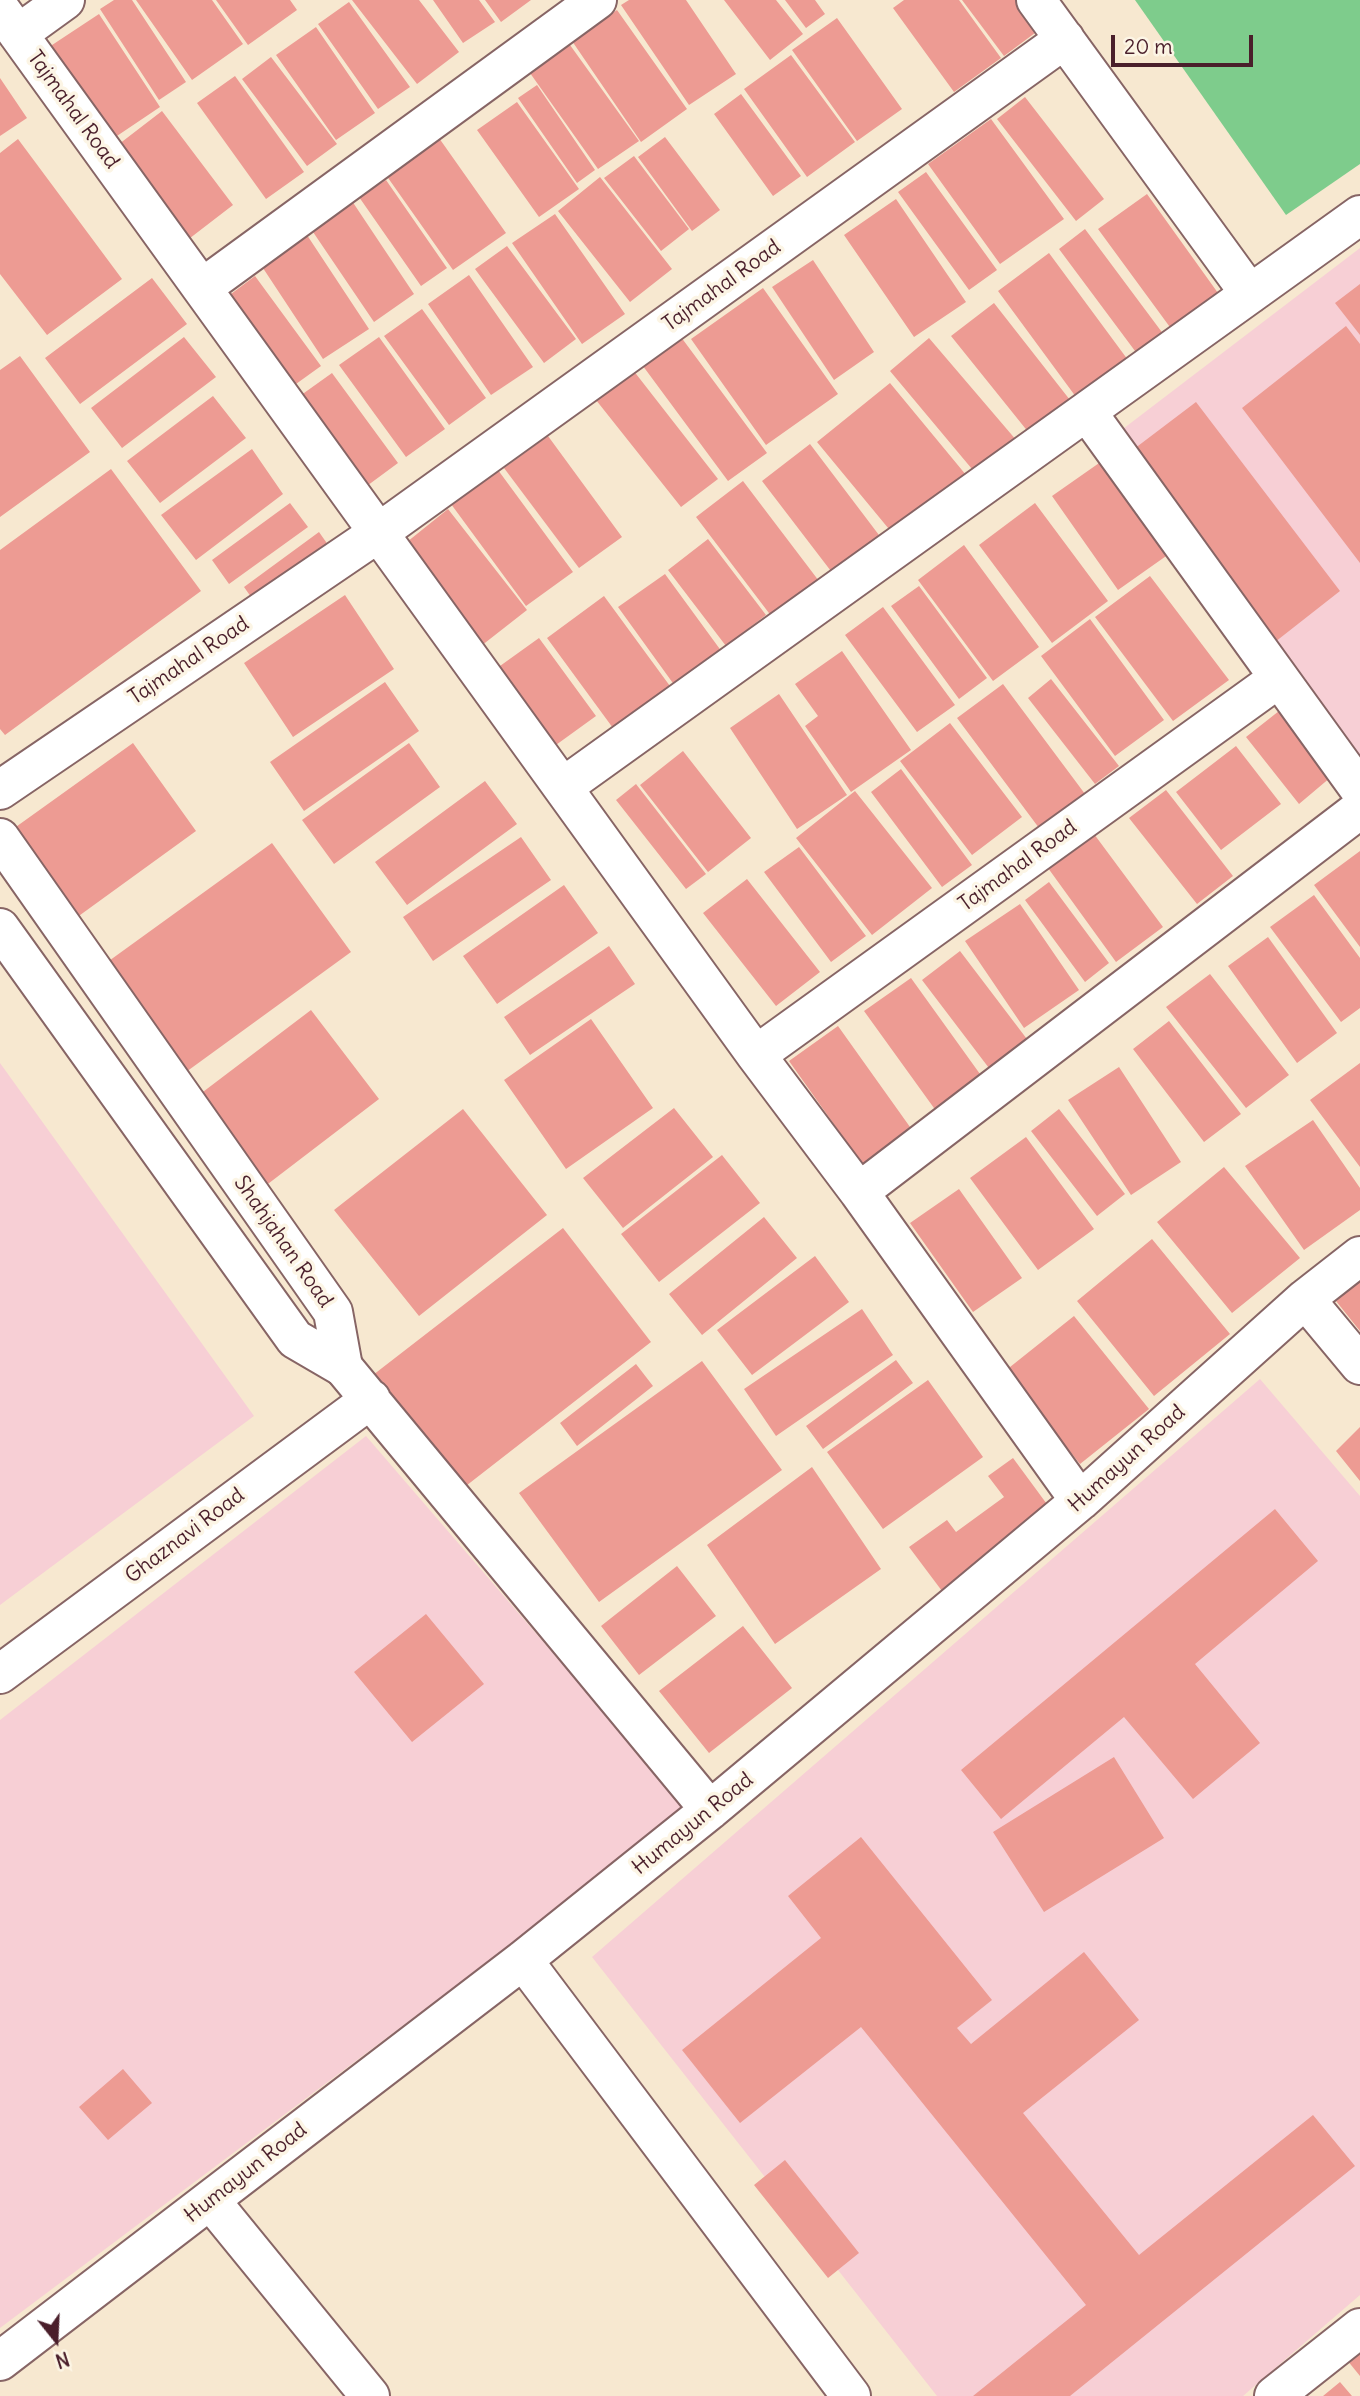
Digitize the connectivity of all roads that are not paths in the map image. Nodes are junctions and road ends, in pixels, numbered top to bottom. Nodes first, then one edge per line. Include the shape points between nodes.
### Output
1 (65, 0) edge
2 (597, 0) edge
3 (1036, 0) edge
4 (9, 22) edge
5 (1065, 40) junction
6 (1360, 215) edge
7 (202, 288) junction
8 (1250, 294) junction
9 (1087, 412) junction
10 (378, 533) junction
11 (1279, 678) junction
12 (563, 788) junction
13 (0, 790) edge
14 (1360, 790) edge
15 (1360, 809) edge
16 (0, 838) edge
17 (0, 928) edge
18 (756, 1055) junction
19 (859, 1192) junction
20 (1360, 1256) edge
21 (1305, 1299) junction
22 (1360, 1365) edge
23 (343, 1367) junction
24 (371, 1399) junction
25 (1080, 1501) junction
26 (0, 1674) edge
27 (710, 1810) junction
28 (523, 1960) junction
29 (210, 2200) junction
30 (1360, 2328) edge
31 (0, 2361) edge
32 (370, 2396) edge
33 (851, 2396) edge
34 (1274, 2396) edge

1 - 4 street, Tajmahal Road
2 - 7 street
3 - 5 street
4 - 7 street, Tajmahal Road
5 - 8 street
5 - 10 street, Tajmahal Road
6 - 8 street
7 - 10 street, Tajmahal Road
8 - 9 street
9 - 11 street
9 - 12 street
10 - 12 street, Tajmahal Road
10 - 13 street, Tajmahal Road
11 - 14 street
11 - 18 street, Tajmahal Road
12 - 18 street, Tajmahal Road
15 - 19 street
16 - 23 street, Shahjahan Road via 333,1312
17 - 23 street via 295,1339
18 - 19 street, Tajmahal Road
19 - 25 street, Tajmahal Road
20 - 21 street, Humayun Road
21 - 22 street
21 - 25 street, Humayun Road
23 - 24 street
24 - 26 street, Ghaznavi Road
24 - 27 street
25 - 27 street, Humayun Road
27 - 28 street, Humayun Road
28 - 29 street, Humayun Road
28 - 33 street
29 - 31 street, Humayun Road
29 - 32 street
30 - 34 street

